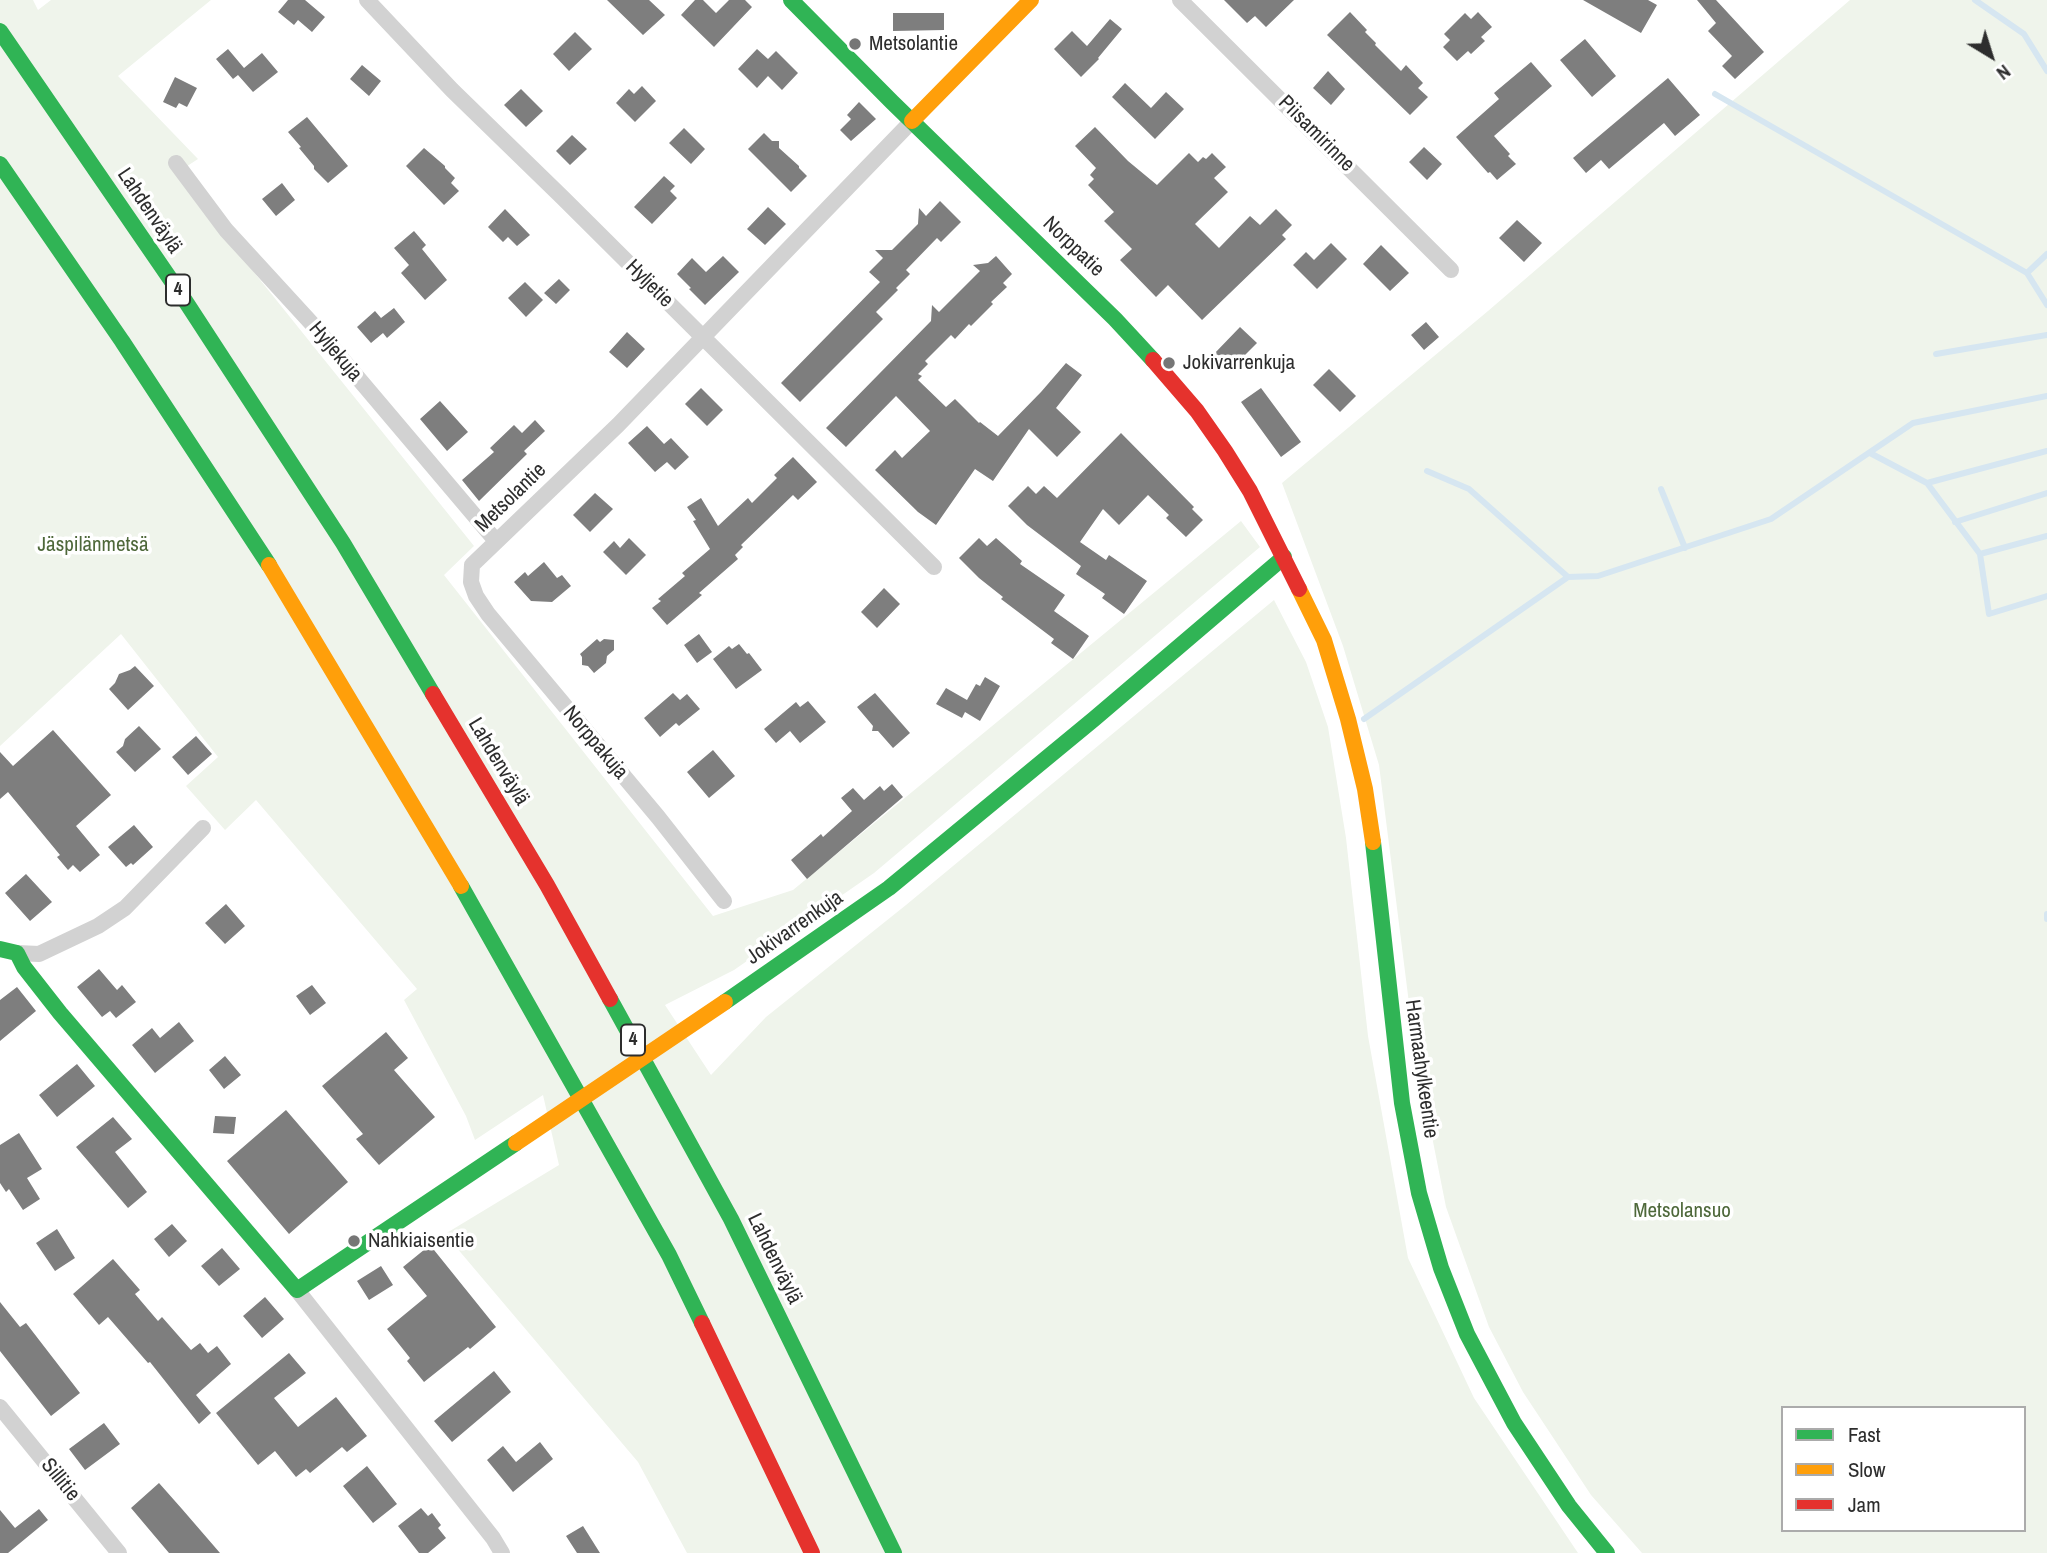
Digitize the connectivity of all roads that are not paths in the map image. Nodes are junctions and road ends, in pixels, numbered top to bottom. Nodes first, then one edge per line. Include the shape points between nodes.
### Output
1 (367, 0) edge
2 (791, 0) edge
3 (1031, 0) edge
4 (1180, 0) edge
5 (0, 21) edge
6 (4, 36) edge
7 (912, 121) junction
8 (176, 163) dead end
9 (0, 164) edge
10 (1451, 270) dead end
11 (702, 338) junction
12 (496, 541) junction
13 (1284, 557) junction
14 (934, 567) dead end
15 (471, 582) joint
16 (203, 828) dead end
17 (724, 901) dead end
18 (0, 949) edge
19 (17, 953) junction
20 (297, 1290) junction
21 (0, 1407) edge
22 (119, 1553) edge
23 (502, 1553) edge
24 (812, 1553) edge
25 (894, 1553) edge
26 (1607, 1553) edge

1 - 11 street, Hyljetie
2 - 7 main road, Norppatie
3 - 7 main road, Metsolantie
4 - 10 street, Piisamirinne
5 - 6 main road, Lahdenväylä
6 - 25 main road, Lahdenväylä / 4 via 343,543 547,885 731,1220
7 - 11 street, Metsolantie
7 - 13 main road, Norppatie via 1162,369 1226,451
8 - 12 street, Hyljekuja via 226,230 314,326
9 - 24 main road via 282,585 483,923 669,1255
11 - 12 street, Metsolantie
11 - 14 street, Hyljetie
12 - 15 street, Metsolantie via 472,565
13 - 20 main road, Jokivarrenkuja, bridge via 889,888
13 - 26 main road, Harmaahylkeentie via 1324,640 1365,789 1402,1103 1419,1193 1441,1268 1467,1334 1514,1423 1569,1506
15 - 17 street, Norppakuja via 488,614
16 - 19 street via 125,908 39,954
18 - 19 main road
19 - 20 main road via 61,1013
20 - 23 street
21 - 22 street, Sillitie

